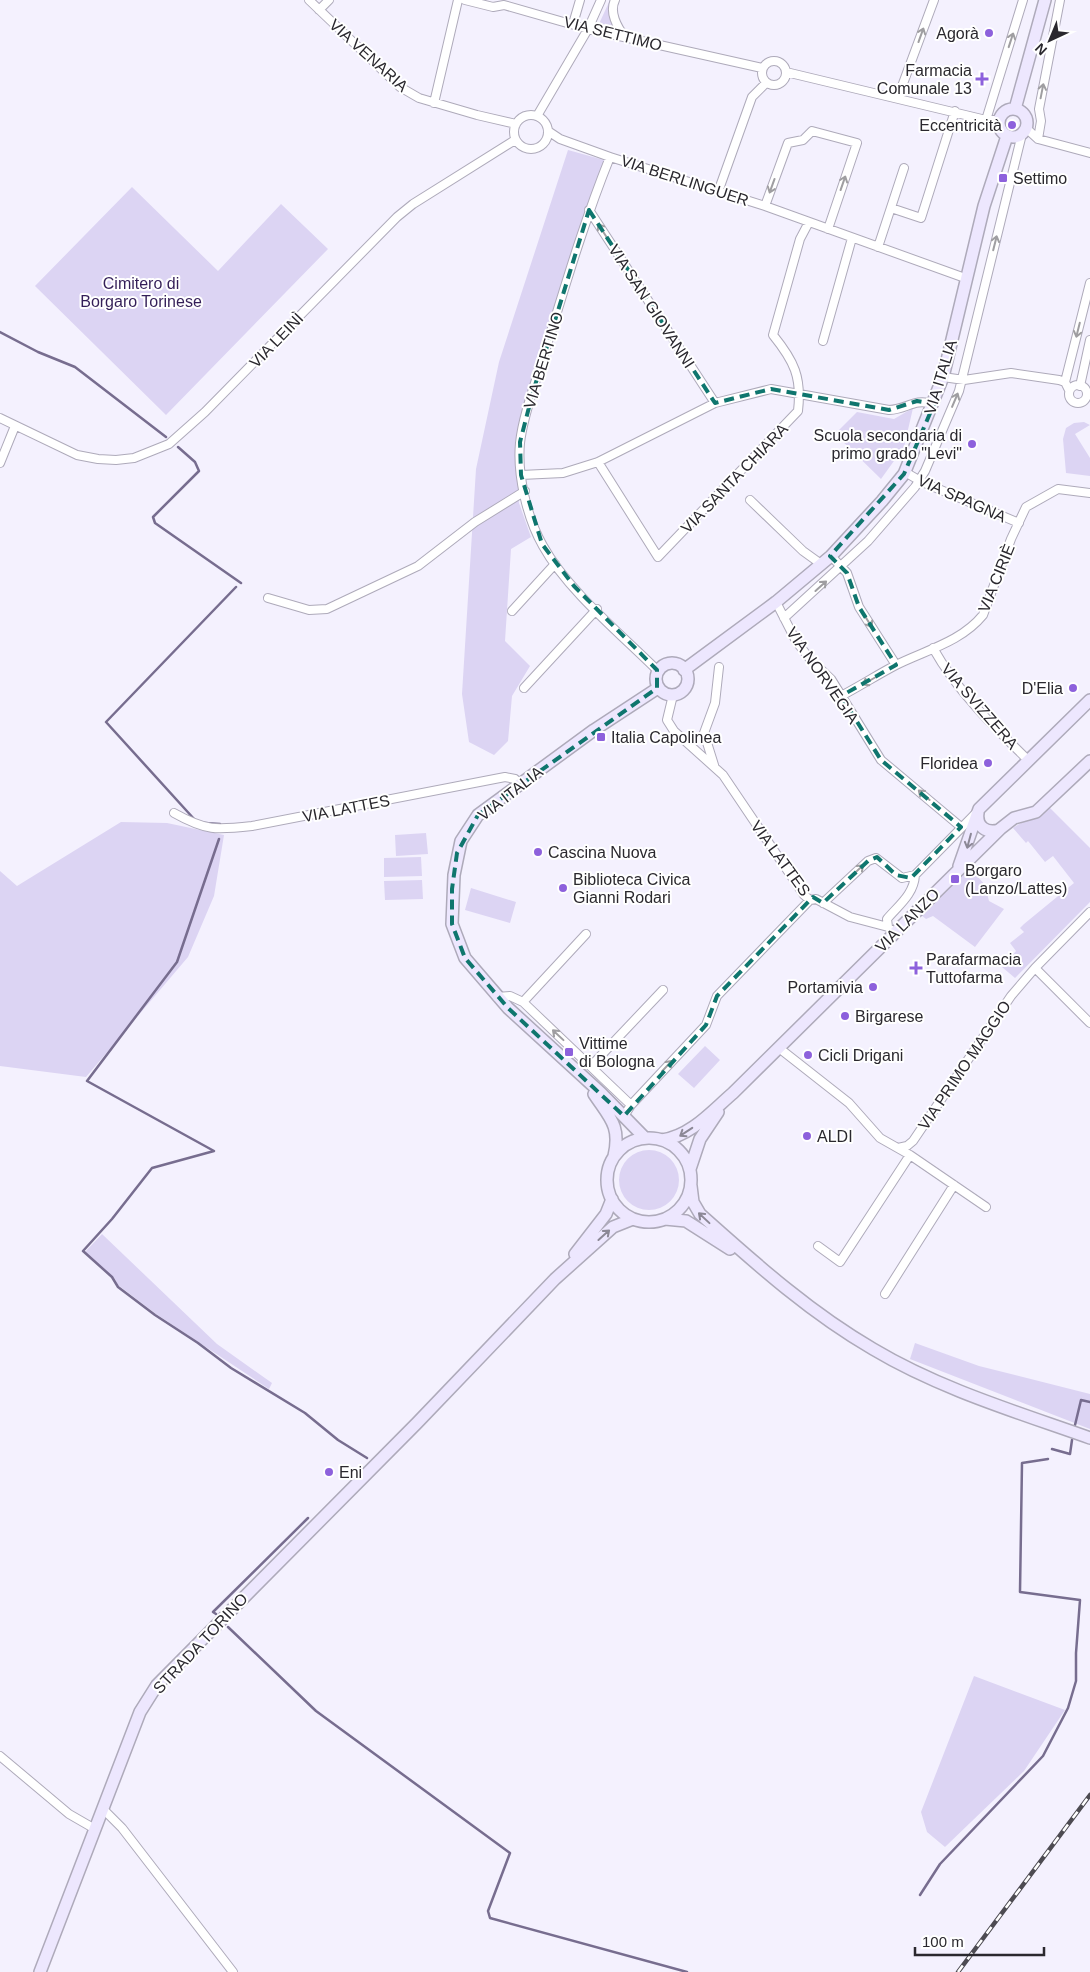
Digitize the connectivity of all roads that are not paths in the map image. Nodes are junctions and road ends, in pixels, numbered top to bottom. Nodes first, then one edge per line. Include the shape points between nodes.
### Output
1 (309, 0) edge
2 (329, 0) edge
3 (458, 0) edge
4 (464, 0) edge
5 (580, 0) edge
6 (600, 0) edge
7 (615, 0) edge
8 (934, 0) edge
9 (1023, 0) edge
10 (1046, 0) edge
11 (1060, 0) edge
12 (505, 3) edge
13 (320, 10) junction
14 (573, 24) junction
15 (588, 29) junction
16 (625, 37) junction
17 (762, 68) junction
18 (786, 72) junction
19 (766, 83) junction
20 (898, 97) junction
21 (434, 103) junction
22 (1015, 109) junction
23 (955, 111) junction
24 (537, 116) junction
25 (986, 120) junction
26 (999, 120) junction
27 (516, 124) junction
28 (548, 131) junction
29 (1024, 131) junction
30 (1008, 136) junction
31 (560, 139) junction
32 (1038, 139) junction
33 (515, 140) junction
34 (546, 140) junction
35 (1090, 153) edge
36 (610, 157) junction
37 (904, 168) dead end
38 (718, 192) junction
39 (765, 206) junction
40 (891, 208) junction
41 (589, 210) junction
42 (809, 222) junction
43 (828, 229) junction
44 (852, 238) junction
45 (878, 246) junction
46 (965, 278) junction
47 (1090, 283) edge
48 (1090, 340) edge
49 (823, 341) dead end
50 (943, 377) junction
51 (961, 380) junction
52 (1067, 386) junction
53 (1080, 386) junction
54 (800, 394) junction
55 (1088, 398) edge
56 (715, 403) junction
57 (934, 404) junction
58 (0, 418) edge
59 (15, 426) junction
60 (598, 462) junction
61 (0, 463) edge
62 (905, 472) junction
63 (521, 475) junction
64 (919, 480) junction
65 (525, 491) junction
66 (1090, 493) edge
67 (750, 500) dead end
68 (1018, 523) junction
69 (831, 556) junction
70 (555, 564) junction
71 (821, 564) junction
72 (841, 567) junction
73 (268, 598) dead end
74 (776, 602) junction
75 (597, 609) junction
76 (512, 611) dead end
77 (784, 618) junction
78 (933, 648) junction
79 (896, 665) junction
80 (719, 667) dead end
81 (684, 670) junction
82 (658, 671) junction
83 (524, 688) dead end
84 (658, 688) junction
85 (672, 695) junction
86 (842, 696) junction
87 (1090, 701) edge
88 (1090, 757) edge
89 (1029, 761) junction
90 (1090, 761) edge
91 (715, 767) junction
92 (520, 783) junction
93 (979, 809) junction
94 (174, 813) dead end
95 (961, 827) junction
96 (1000, 830) junction
97 (956, 872) junction
98 (915, 875) junction
99 (810, 900) junction
100 (822, 903) junction
101 (1090, 912) edge
102 (891, 930) junction
103 (586, 934) dead end
104 (1035, 968) junction
105 (663, 990) dead end
106 (498, 997) junction
107 (523, 1002) junction
108 (1090, 1023) edge
109 (779, 1048) junction
110 (591, 1066) junction
111 (585, 1080) junction
112 (733, 1093) junction
113 (631, 1105) junction
114 (624, 1116) junction
115 (645, 1138) junction
116 (662, 1140) junction
117 (898, 1148) junction
118 (910, 1155) junction
119 (614, 1157) junction
120 (690, 1169) junction
121 (954, 1185) junction
122 (691, 1186) junction
123 (612, 1199) junction
124 (986, 1207) dead end
125 (632, 1218) junction
126 (665, 1219) junction
127 (818, 1246) dead end
128 (767, 1273) junction
129 (555, 1279) junction
130 (885, 1294) dead end
131 (1090, 1438) edge
132 (0, 1756) edge
133 (103, 1809) junction
134 (95, 1829) junction
135 (40, 1972) edge
136 (233, 1972) edge

1 - 13 street, VIA VENARIA
2 - 13 street
3 - 21 street
4 - 12 street, VIA SETTIMO via 493,7
5 - 14 street
6 - 15 street
7 - 16 street via 617,27
20 -> 8 street
25 -> 9 street
10 - 22 street
32 -> 11 street via 1039,109
12 - 14 street, VIA SETTIMO
13 - 21 street, VIA VENARIA via 400,87
14 - 15 street, VIA SETTIMO
15 - 16 street, VIA SETTIMO
15 - 24 street
16 - 17 street, VIA SETTIMO
17 - 18 street via 768,62 776,61 783,64
17 - 19 street via 761,76
18 - 19 street via 778,85
18 - 20 street
19 - 38 street via 752,97
20 - 23 street
21 - 27 street, VIA VENARIA
22 - 26 street via 1007,110
22 - 29 street via 1023,114
23 - 25 street
23 - 40 street via 922,218
24 - 27 street via 523,117
24 - 28 street
25 - 26 street
26 - 30 street via 1001,132
27 - 33 street
28 - 31 street
28 - 34 street
29 - 30 street via 1014,137
29 - 32 street
51 -> 29 street, VIA ITALIA
30 - 46 street, VIA ITALIA via 984,206
31 - 34 street
31 - 36 street, VIA BERLINGUER
32 - 35 street
33 - 34 street via 523,147 533,149
33 - 59 street, VIA LEINÌ via 397,217 205,412 169,444 134,458 98,459 78,455
36 - 38 street, VIA BERLINGUER
36 - 41 street, VIA BERTINO
37 - 40 street
38 - 39 street, VIA BERLINGUER
39 - 42 street, VIA BERLINGUER
43 -> 39 street via 857,143 812,131 803,140 788,143
40 - 45 street
56 -> 41 street, VIA SAN GIOVANNI
41 - 63 street, VIA BERTINO via 520,442
42 - 43 street, VIA BERLINGUER
42 - 54 street via 800,239 773,335 796,367
43 - 44 street, VIA BERLINGUER
44 - 45 street, VIA BERLINGUER
44 - 49 street
45 - 46 street, VIA BERLINGUER
46 - 50 street, VIA ITALIA
47 -> 52 street
48 - 53 street
50 - 51 street
50 - 57 street, VIA ITALIA
51 - 52 street via 1010,373
64 -> 51 street, VIA ITALIA
52 - 53 street
52 - 55 street via 1074,402 1080,403
53 - 55 street
54 - 56 street via 771,389
54 - 57 street via 889,410 917,401
54 - 60 street, VIA SANTA CHIARA via 798,411 658,557
56 - 60 street
57 - 62 street, VIA ITALIA
58 - 59 street, VIA LEINÌ
59 - 61 street
60 - 63 street via 563,473
62 - 64 street, VIA SPAGNA
62 - 69 street, VIA ITALIA
63 - 65 street, VIA BERTINO
64 - 68 street, VIA SPAGNA
64 - 72 street, VIA ITALIA via 868,542
65 - 70 street, VIA BERTINO via 542,544
65 - 73 street via 475,522 418,566 327,609 309,610
66 - 68 street, VIA CIRIÈ via 1058,489 1026,508
67 - 71 street
68 - 78 street, VIA CIRIÈ via 983,615 966,633
69 - 71 street, VIA ITALIA
69 - 72 street
70 - 75 street, VIA BERTINO
70 - 76 street
71 - 74 street, VIA ITALIA
77 -> 72 street, VIA ITALIA
72 -> 79 street via 847,573 859,607
74 - 77 street, VIA NORVEGIA
74 - 81 street, VIA ITALIA
75 - 82 street, VIA BERTINO
75 - 83 street
77 - 86 street, VIA NORVEGIA via 801,647
78 - 79 street, VIA CIRIÈ
78 - 89 street, VIA SVIZZERA via 945,670
79 -> 86 street, VIA CIRIÈ
80 - 91 street, VIA LATTES via 715,703 704,732
81 - 82 street via 671,664
81 - 85 street via 687,678 685,687
82 - 84 street
84 - 85 street
84 - 92 street, VIA ITALIA
85 - 91 street, VIA LATTES via 667,720 674,731
95 -> 86 street, VIA NORVEGIA via 881,760
87 - 88 street via 981,810 979,818 982,825 995,828 1015,815 1037,807
87 - 89 street
89 - 93 street
90 - 96 street, VIA LANZO via 1036,812 1014,818
91 - 99 street, VIA LATTES
92 - 94 street, VIA LATTES via 505,777 223,830 196,826
92 - 106 street, VIA ITALIA via 475,819 461,841 455,864 451,908 457,941 465,958
93 - 95 street
93 - 96 street via 981,828 993,832
93 -> 97 street
95 - 98 street
96 - 97 street, VIA LANZO
97 - 102 street, VIA LANZO
100 -> 98 street via 868,860 876,858 902,878
98 - 102 street via 911,893 887,919
99 - 100 street, VIA LATTES
113 -> 99 street via 706,1025 717,996
100 - 102 street, VIA LATTES via 850,917
101 - 104 street, VIA PRIMO MAGGIO
102 - 109 street, VIA LANZO
103 - 107 street
104 - 108 street
104 - 117 street, VIA PRIMO MAGGIO via 1011,996 913,1141
105 - 110 street
106 - 107 street via 510,996
106 - 111 street, VIA ITALIA
110 -> 107 street
109 - 112 street, VIA LANZO
109 - 117 street via 849,1103 874,1133
110 - 113 street
111 - 114 street, VIA ITALIA
111 - 119 street, VIA ITALIA via 614,1122 617,1138
112 -> 116 street, VIA LANZO via 685,1133
112 - 120 street, VIA LANZO via 700,1139
113 - 114 street
114 - 115 street, VIA ITALIA
115 - 116 street
115 - 119 street via 627,1144
116 - 120 street via 682,1154
117 - 118 street
118 - 121 street
118 - 127 street via 840,1262
119 - 123 street via 608,1174
120 - 122 street
121 - 124 street
121 - 130 street
122 - 126 street via 682,1206
128 -> 122 street via 700,1214 693,1202
123 - 125 street via 624,1214
123 - 129 street via 606,1214
125 - 126 street via 654,1222
129 -> 125 street via 613,1227
126 - 128 street via 693,1224
128 - 131 street via 845,1333 898,1363 980,1399
129 - 133 street, STRADA TORINO via 157,1685 140,1712
132 - 134 street via 69,1814
133 - 134 street, STRADA TORINO
133 - 136 street via 122,1828
134 - 135 street, STRADA TORINO

